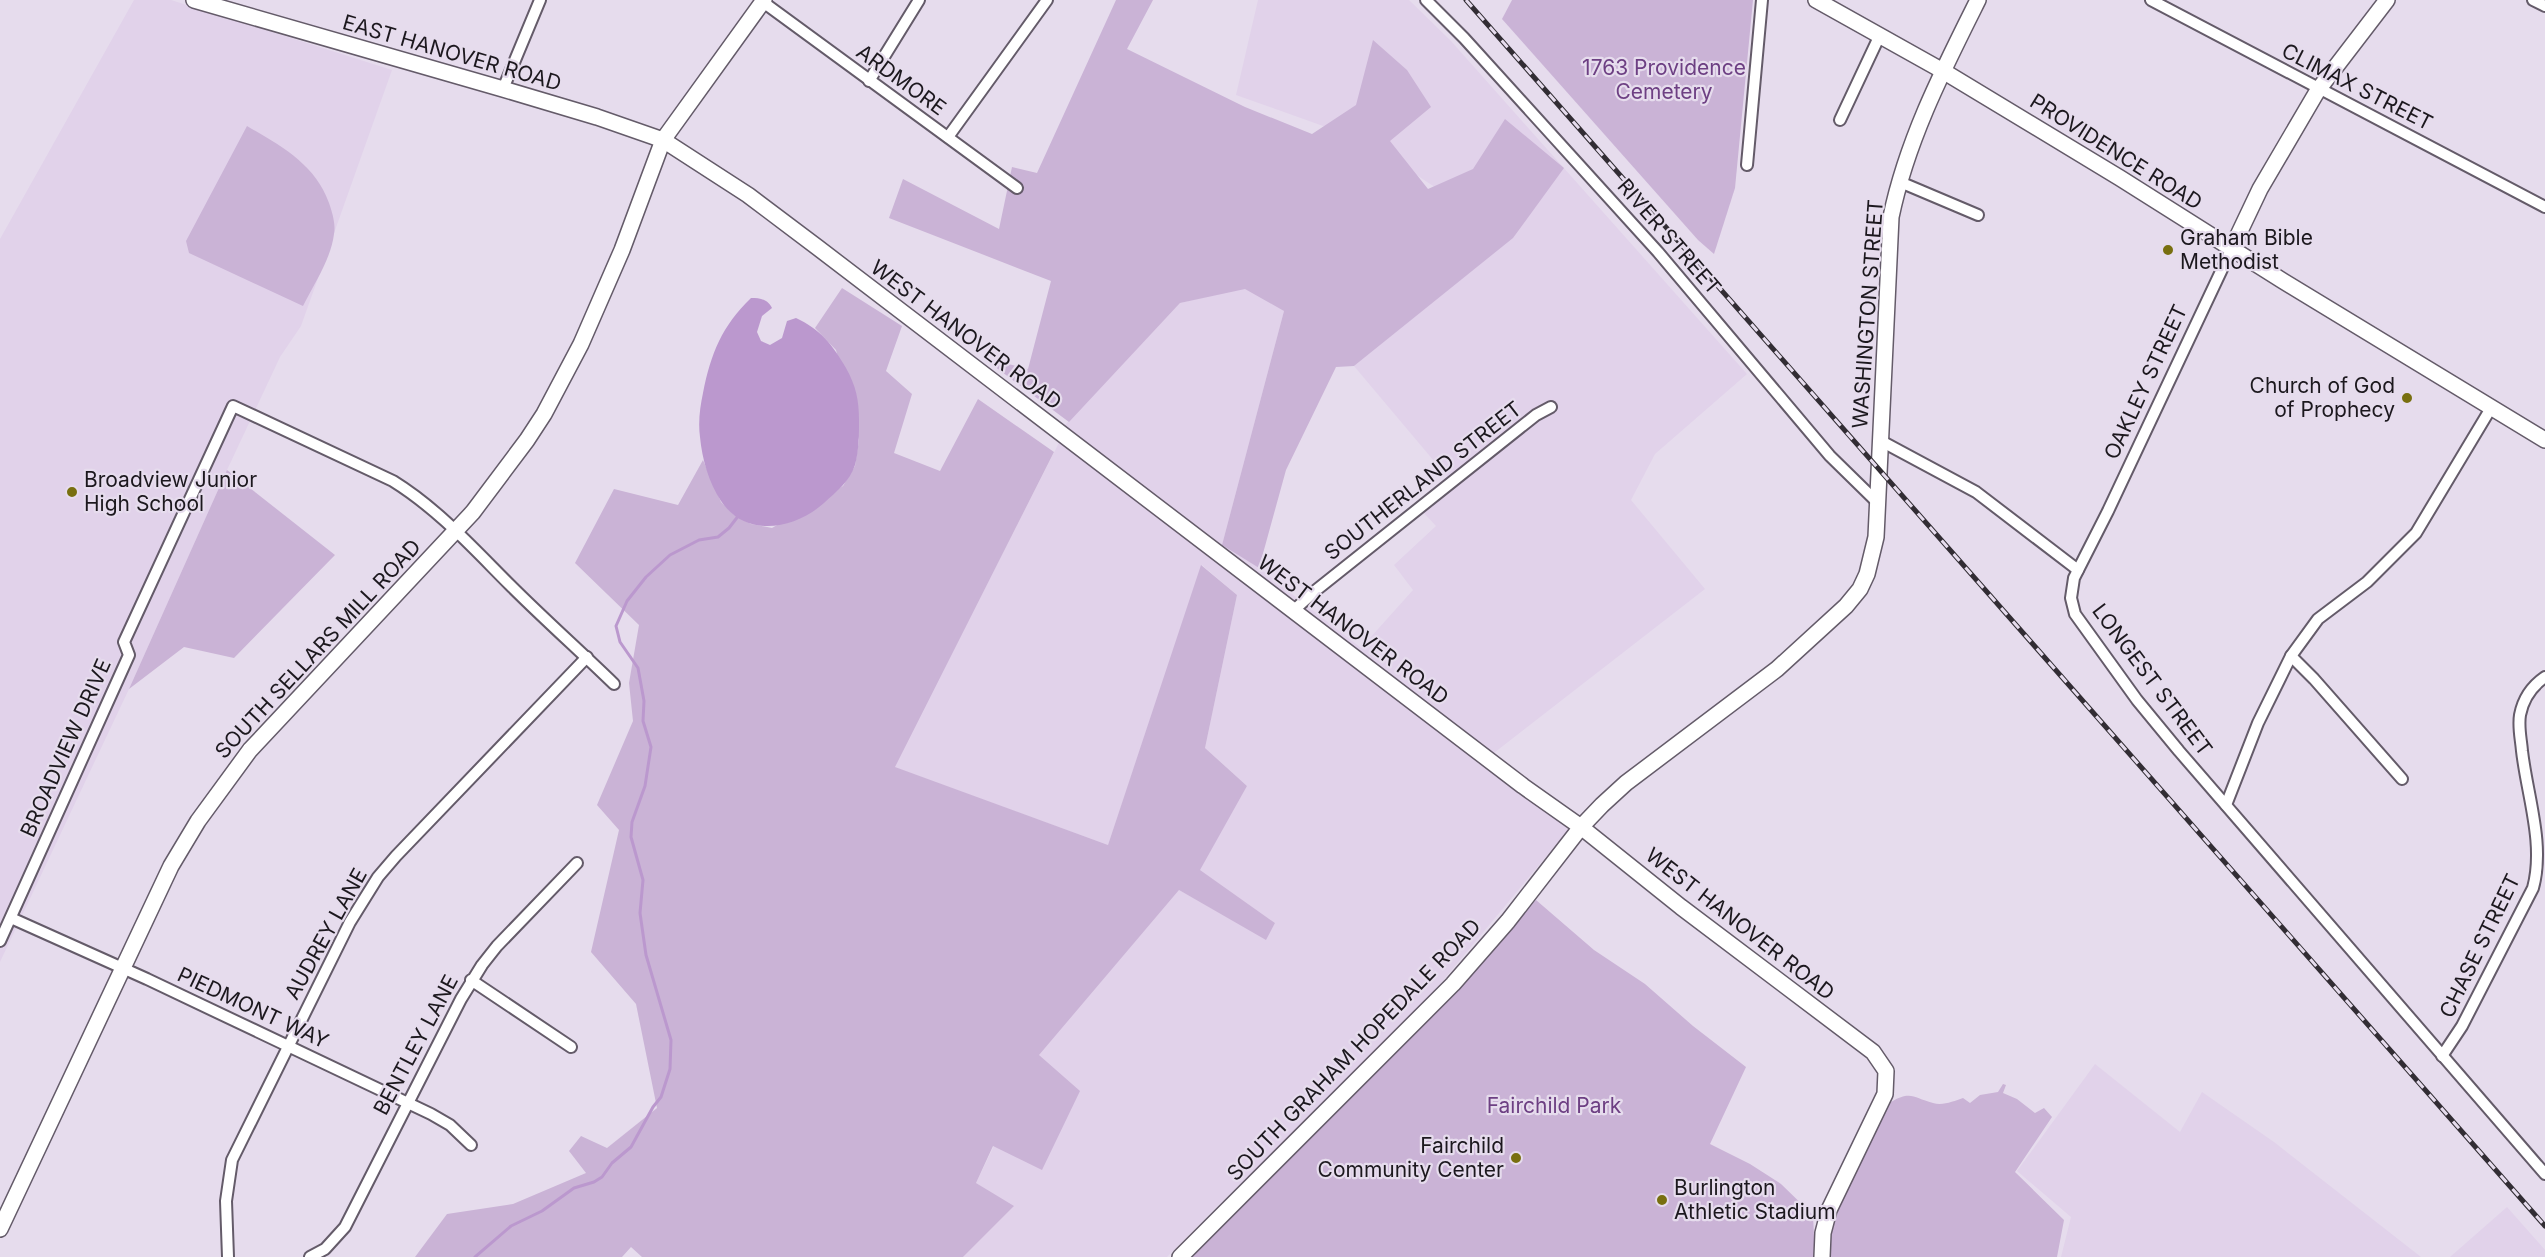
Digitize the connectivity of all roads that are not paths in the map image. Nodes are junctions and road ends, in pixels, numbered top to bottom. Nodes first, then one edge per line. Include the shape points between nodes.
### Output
1 (194, 0) edge
2 (540, 0) edge
3 (919, 0) edge
4 (1047, 0) edge
5 (1426, 0) edge
6 (1762, 0) edge
7 (1816, 0) edge
8 (1978, 0) edge
9 (2387, 0) edge
10 (2533, 0) edge
11 (763, 1) edge
12 (2158, 2) edge
13 (2545, 6) edge
14 (1879, 37) junction
15 (1906, 52) junction
16 (1943, 71) junction
17 (869, 81) junction
18 (503, 89) junction
19 (2318, 90) junction
20 (1930, 98) junction
21 (1840, 120) dead end
22 (948, 137) junction
23 (663, 140) junction
24 (1748, 165) dead end
25 (1900, 182) junction
26 (1017, 188) dead end
27 (2545, 207) edge
28 (1978, 215) dead end
29 (2232, 248) junction
30 (1551, 407) dead end
31 (2491, 408) junction
32 (2545, 440) edge
33 (1881, 441) junction
34 (1878, 503) junction
35 (455, 530) junction
36 (2078, 570) junction
37 (1293, 610) junction
38 (2291, 656) junction
39 (586, 657) junction
40 (2545, 677) edge
41 (615, 684) dead end
42 (2402, 779) dead end
43 (2226, 805) junction
44 (1581, 827) junction
45 (577, 863) dead end
46 (11, 918) junction
47 (0, 941) edge
48 (122, 968) junction
49 (471, 980) junction
50 (288, 1046) junction
51 (571, 1047) dead end
52 (2442, 1056) junction
53 (407, 1103) junction
54 (471, 1145) dead end
55 (2545, 1174) edge
56 (0, 1229) edge
57 (228, 1257) edge
58 (310, 1257) edge
59 (1179, 1257) edge
60 (1822, 1257) edge

1 - 18 street, EAST HANOVER ROAD
2 - 18 street
3 - 17 street
4 - 22 street
5 - 34 street, RIVER STREET via 1651,244 1830,456
6 - 24 street
7 - 14 street, PROVIDENCE ROAD
8 - 16 street, WASHINGTON STREET
9 - 19 street, OAKLEY STREET
10 - 13 street
11 - 17 street, ARDMORE
11 - 23 street, SOUTH SELLARS MILL ROAD
12 - 19 street, CLIMAX STREET
14 - 15 street, PROVIDENCE ROAD
14 - 21 street
15 - 16 street, PROVIDENCE ROAD
15 - 20 street via 1926,76
16 - 20 street, WASHINGTON STREET
16 - 29 street, PROVIDENCE ROAD
17 - 22 street, ARDMORE
18 - 23 street, EAST HANOVER ROAD
19 - 27 street, CLIMAX STREET
19 - 29 street, OAKLEY STREET via 2260,189
20 - 25 street, WASHINGTON STREET
22 - 26 street, ARDMORE
23 - 35 street, SOUTH SELLARS MILL ROAD via 596,311 555,393 493,488
23 - 37 street, WEST HANOVER ROAD via 817,247
25 - 28 street
25 - 33 street, WASHINGTON STREET via 1891,217
29 - 31 street, PROVIDENCE ROAD
29 - 36 street, OAKLEY STREET
30 - 37 street, SOUTHERLAND STREET
31 - 32 street, PROVIDENCE ROAD
31 - 38 street via 2416,533 2367,582 2318,619
33 - 34 street, WASHINGTON STREET
33 - 36 street via 1976,492
34 - 44 street, SOUTH GRAHAM HOPEDALE ROAD via 1872,562 1860,589 1846,606 1768,676 1626,783
35 - 39 street, BROADVIEW DRIVE
35 - 46 street, BROADVIEW DRIVE via 393,480 233,406 124,642 129,655
35 - 48 street, SOUTH SELLARS MILL ROAD via 249,750 171,866
36 - 43 street, LONGEST STREET via 2071,598 2079,619 2137,700
37 - 44 street, WEST HANOVER ROAD
38 - 42 street
38 - 43 street via 2258,723
39 - 41 street, BROADVIEW DRIVE
39 - 50 street, AUDREY LANE via 378,877 350,922
40 - 52 street, CHASE STREET via 2524,702 2519,725 2537,848 2533,888 2462,1026
43 - 52 street, LONGEST STREET
44 - 59 street, SOUTH GRAHAM HOPEDALE ROAD via 1514,914 1453,984
44 - 60 street, WEST HANOVER ROAD via 1884,1064 1887,1079 1883,1101 1829,1210
45 - 49 street, BENTLEY LANE via 497,946
46 - 47 street
46 - 48 street, PIEDMONT WAY
48 - 50 street, PIEDMONT WAY
48 - 56 street, SOUTH SELLARS MILL ROAD
49 - 51 street
49 - 53 street, BENTLEY LANE
50 - 53 street, PIEDMONT WAY
50 - 57 street, AUDREY LANE via 232,1160 226,1201
52 - 55 street, LONGEST STREET
53 - 54 street, PIEDMONT WAY via 450,1125
53 - 58 street, BENTLEY LANE via 345,1227 325,1249

